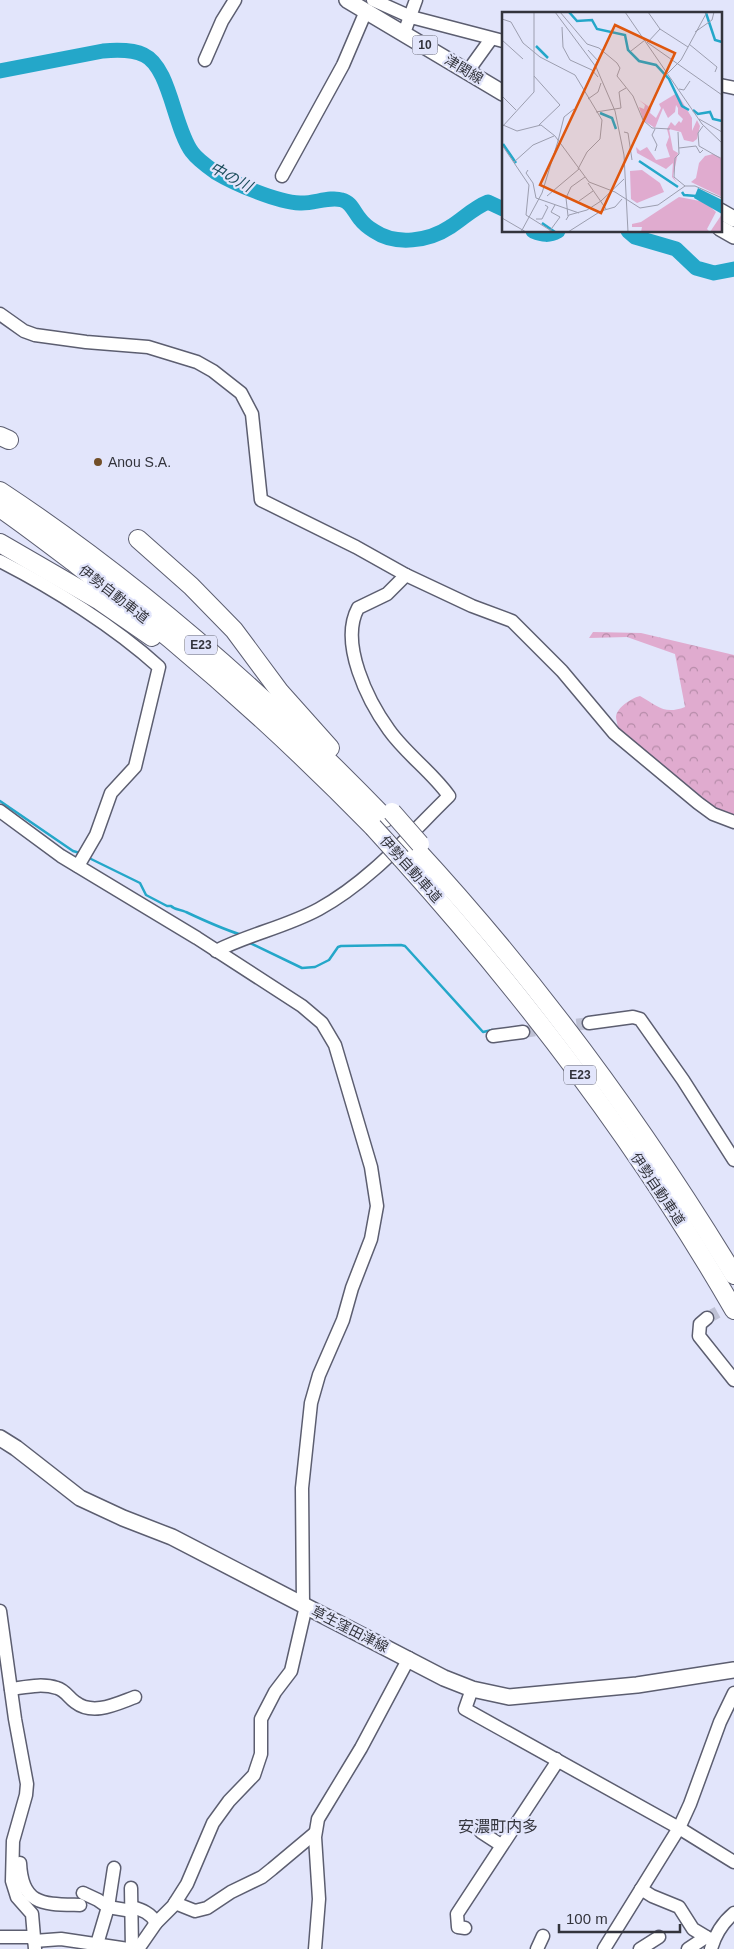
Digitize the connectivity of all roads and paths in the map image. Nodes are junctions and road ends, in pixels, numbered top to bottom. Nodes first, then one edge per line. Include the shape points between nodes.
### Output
1 (235, 0) edge
2 (347, 0) edge
3 (416, 0) edge
4 (368, 4) edge
5 (408, 24) junction
6 (497, 40) edge
7 (205, 60) dead end
8 (473, 64) junction
9 (502, 81) edge
10 (502, 92) edge
11 (282, 176) dead end
12 (722, 213) edge
13 (734, 220) edge
14 (722, 229) edge
15 (734, 236) edge
16 (0, 314) edge
17 (0, 491) edge
18 (0, 508) edge
19 (138, 539) dead end
20 (0, 543) edge
21 (0, 561) edge
22 (406, 576) junction
23 (258, 716) junction
24 (0, 811) edge
25 (383, 819) junction
26 (734, 822) edge
27 (412, 849) junction
28 (82, 859) junction
29 (216, 951) junction
30 (589, 1022) tunnel mouth
31 (523, 1032) tunnel mouth
32 (493, 1036) dead end
33 (734, 1160) edge
34 (734, 1275) edge
35 (734, 1310) edge
36 (707, 1318) dead end
37 (734, 1380) edge
38 (0, 1438) edge
39 (305, 1606) junction
40 (0, 1611) edge
41 (409, 1658) junction
42 (734, 1670) edge
43 (11, 1689) junction
44 (472, 1689) junction
45 (734, 1693) edge
46 (135, 1697) dead end
47 (556, 1759) junction
48 (679, 1828) junction
49 (481, 1832) dead end
50 (315, 1833) junction
51 (13, 1841) junction
52 (501, 1845) junction
53 (734, 1862) edge
54 (114, 1868) dead end
55 (6, 1886) edge
56 (131, 1888) dead end
57 (641, 1889) junction
58 (175, 1903) junction
59 (108, 1907) junction
60 (132, 1909) junction
61 (734, 1913) edge
62 (156, 1923) junction
63 (465, 1928) dead end
64 (543, 1936) dead end
65 (659, 1937) dead end
66 (0, 1938) edge
67 (34, 1942) edge
68 (710, 1942) edge
69 (97, 1944) junction
70 (130, 1949) edge
71 (138, 1949) edge
72 (315, 1949) edge
73 (537, 1949) edge
74 (604, 1949) edge
75 (640, 1949) edge
76 (688, 1949) edge

1 - 7 street
2 - 4 main road, 津関線 / 10
3 - 5 street
4 - 5 main road, 津関線 / 10
4 - 11 street via 343,65
5 - 6 street
5 - 8 main road, 津関線 / 10
5 - 10 main road, 津関線 / 10
6 - 8 street
8 - 9 main road, 津関線 / 10
12 - 13 main road
14 - 15 main road
16 - 22 street via 35,335 148,347 197,362 213,371 241,393 252,414 261,500
17 - 25 highway, 伊勢自動車道 / E23 via 123,580 182,628 330,762
18 - 23 highway, 伊勢自動車道 / E23 via 121,598
19 - 25 highway via 234,630 280,692 356,776
20 - 23 highway via 100,601
21 - 28 street via 84,611 159,667 135,767 111,794 96,835
22 - 26 street via 512,621 562,671 614,732 698,803
22 - 29 street via 387,594 358,608 351,625 352,645 364,686 388,729 449,796 375,869 347,891 309,914 246,936
23 - 25 highway, 伊勢自動車道 / E23 via 325,779
24 - 28 street via 43,844
25 - 27 highway, 伊勢自動車道, bridge
25 - 27 highway, bridge
27 - 34 highway, 伊勢自動車道 / E23 via 462,899 567,1027 677,1184
27 - 35 highway, 伊勢自動車道 / E23 via 459,923 554,1039 609,1116 700,1252
28 - 29 street
29 - 39 street via 302,1006 326,1029 338,1053 376,1193 371,1239 311,1403 302,1488
30 - 33 street via 640,1019
31 - 32 street
36 - 37 street via 700,1324 700,1336
38 - 39 main road, 草生窪田津線 via 80,1498 172,1537
39 - 41 main road, 草生窪田津線
39 - 58 street via 291,1671 261,1719 259,1764 254,1775 213,1824 187,1884
40 - 43 street
41 - 44 main road, 草生窪田津線
41 - 50 street via 361,1748 323,1809
42 - 44 main road, 草生窪田津線 via 637,1685 510,1697
43 - 46 street via 42,1685 56,1687 86,1708 107,1707
43 - 51 street via 27,1784
44 - 47 street via 465,1708
45 - 48 street
47 - 48 street
47 - 52 street
48 - 53 street
48 - 57 street
49 - 52 street
50 - 58 street via 262,1877 207,1908 195,1911
50 - 72 street via 319,1899
51 - 55 street
51 - 59 street via 20,1849 21,1882 28,1894 53,1904 81,1899 98,1900
52 - 63 street via 457,1914 458,1927
54 - 59 street
55 - 67 street via 32,1914
56 - 60 street
57 - 68 street via 679,1907 693,1929
57 - 74 street
58 - 62 street
59 - 60 street
59 - 69 street
60 - 62 street via 147,1913
60 - 70 street
61 - 68 street
62 - 71 street
64 - 73 street
65 - 75 street
66 - 67 street
67 - 69 street via 61,1939
68 - 76 street
69 - 70 street

